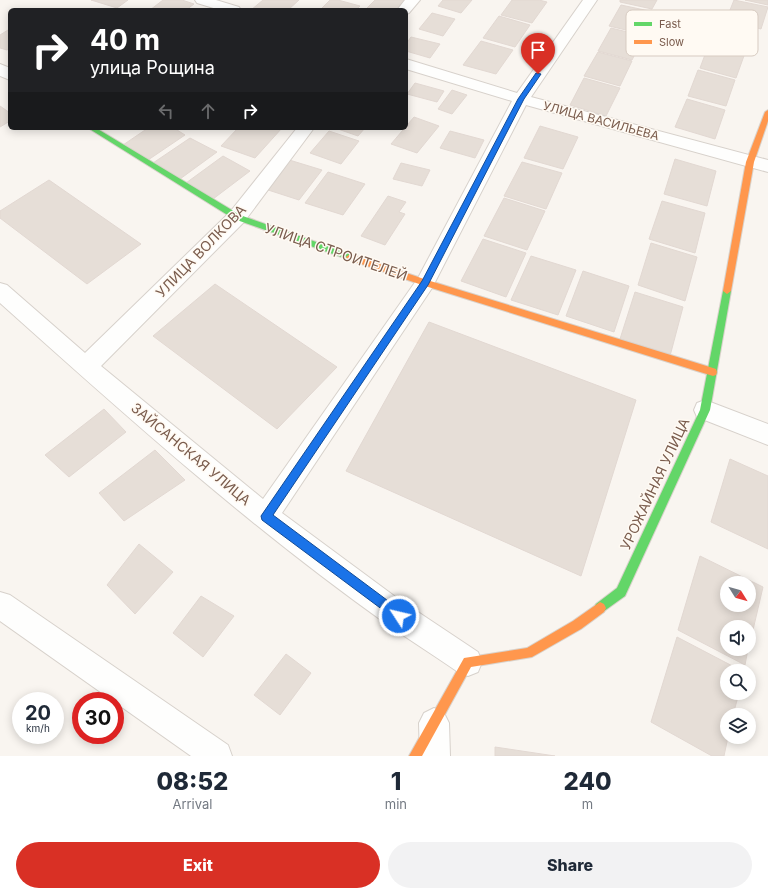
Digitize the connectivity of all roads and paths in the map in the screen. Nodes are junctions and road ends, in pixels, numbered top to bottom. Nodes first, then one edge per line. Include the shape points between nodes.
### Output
1 (413, 0) edge
2 (590, 0) edge
3 (212, 4) edge
4 (227, 8) edge
5 (406, 8) edge
6 (408, 65) edge
7 (521, 99) junction
8 (768, 112) edge
9 (94, 130) edge
10 (304, 130) edge
11 (750, 162) junction
12 (768, 166) edge
13 (237, 217) junction
14 (425, 283) junction
15 (0, 291) edge
16 (86, 366) junction
17 (713, 372) junction
18 (705, 410) junction
19 (768, 435) edge
20 (266, 516) junction
21 (0, 605) edge
22 (468, 662) junction
23 (434, 723) junction
24 (217, 756) edge
25 (414, 756) edge
26 (435, 756) edge

1 - 5 street
2 - 7 street
3 - 4 street
6 - 7 street, УЛИЦА ВАСИЛЬЕВА
7 - 11 street, УЛИЦА ВАСИЛЬЕВА
7 - 14 street
8 - 11 street, УРОЖАЙНАЯ УЛИЦА
9 - 13 street, УЛИЦА СТРОИТЕЛЕЙ
10 - 13 street, УЛИЦА ВОЛКОВА
11 - 12 street
11 - 17 street, УРОЖАЙНАЯ УЛИЦА
13 - 14 street, УЛИЦА СТРОИТЕЛЕЙ
13 - 16 street, УЛИЦА ВОЛКОВА
14 - 17 street, УЛИЦА СТРОИТЕЛЕЙ
14 - 20 street
15 - 16 street, ЗАЙСАНСКАЯ УЛИЦА
16 - 20 street, ЗАЙСАНСКАЯ УЛИЦА
17 - 18 street, УРОЖАЙНАЯ УЛИЦА
18 - 19 street
18 - 22 street, УРОЖАЙНАЯ УЛИЦА via 621,592 577,625 528,653
20 - 22 street, ЗАЙСАНСКАЯ УЛИЦА via 388,609
21 - 24 street
22 - 23 street
23 - 25 street
23 - 26 street

